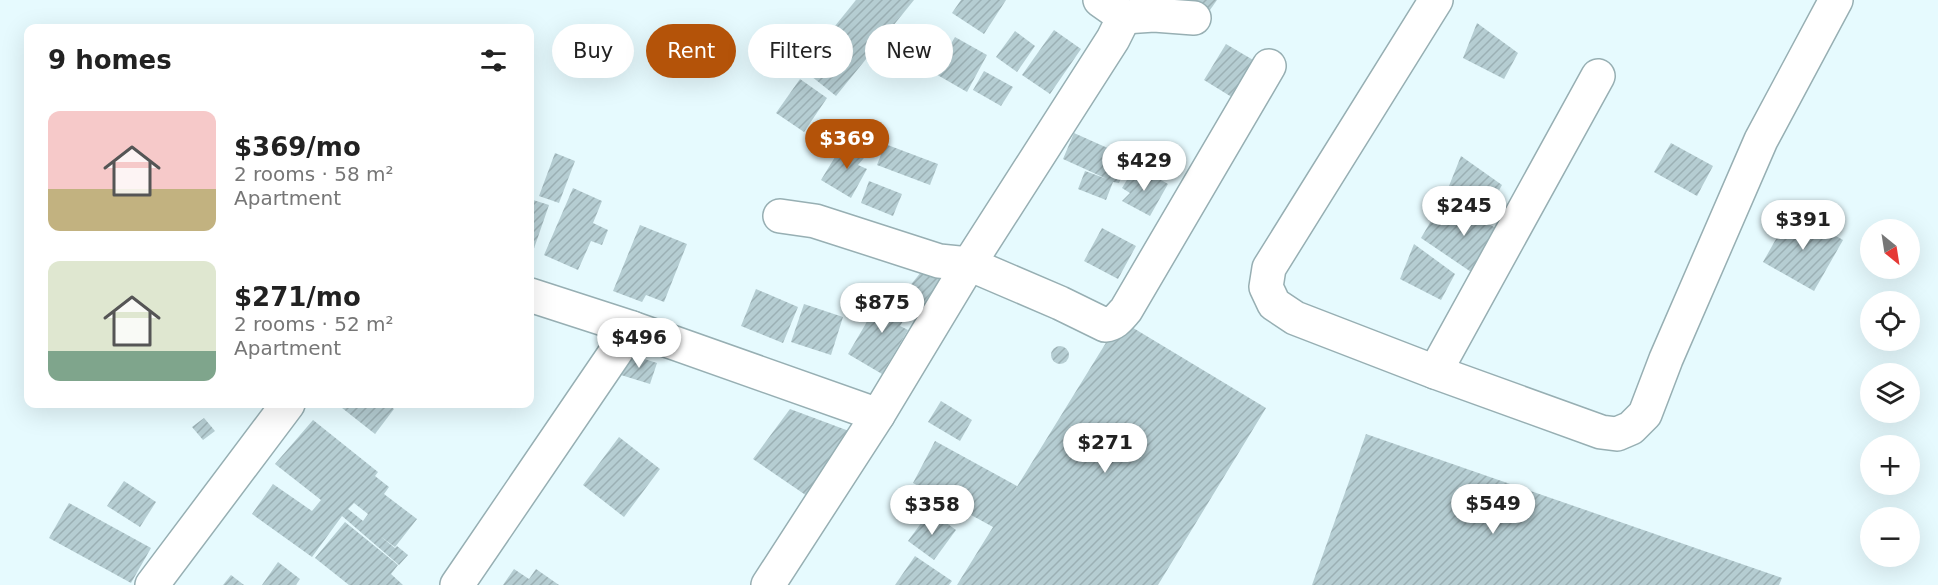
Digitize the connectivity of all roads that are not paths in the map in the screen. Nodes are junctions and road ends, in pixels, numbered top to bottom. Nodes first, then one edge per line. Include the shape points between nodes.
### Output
1 (1436, 0) edge
2 (1836, 0) edge
3 (1112, 9) edge
4 (1194, 18) dead end
5 (1269, 66) dead end
6 (1598, 76) dead end
7 (780, 216) dead end
8 (969, 264) junction
9 (534, 296) edge
10 (632, 328) junction
11 (1435, 372) junction
12 (285, 408) edge
13 (878, 415) junction
14 (152, 585) edge
15 (457, 585) edge
16 (768, 585) edge

1 - 11 street via 1269,268 1266,287 1274,304 1295,318
2 - 11 street via 1761,140 1646,414 1617,434 1601,432
3 - 4 street
3 - 8 street via 1083,89
5 - 8 street via 1117,321 1105,325
6 - 11 street
7 - 8 street via 815,221 939,261
8 - 13 street
9 - 10 street
10 - 13 street
10 - 15 street
12 - 14 street
13 - 16 street

